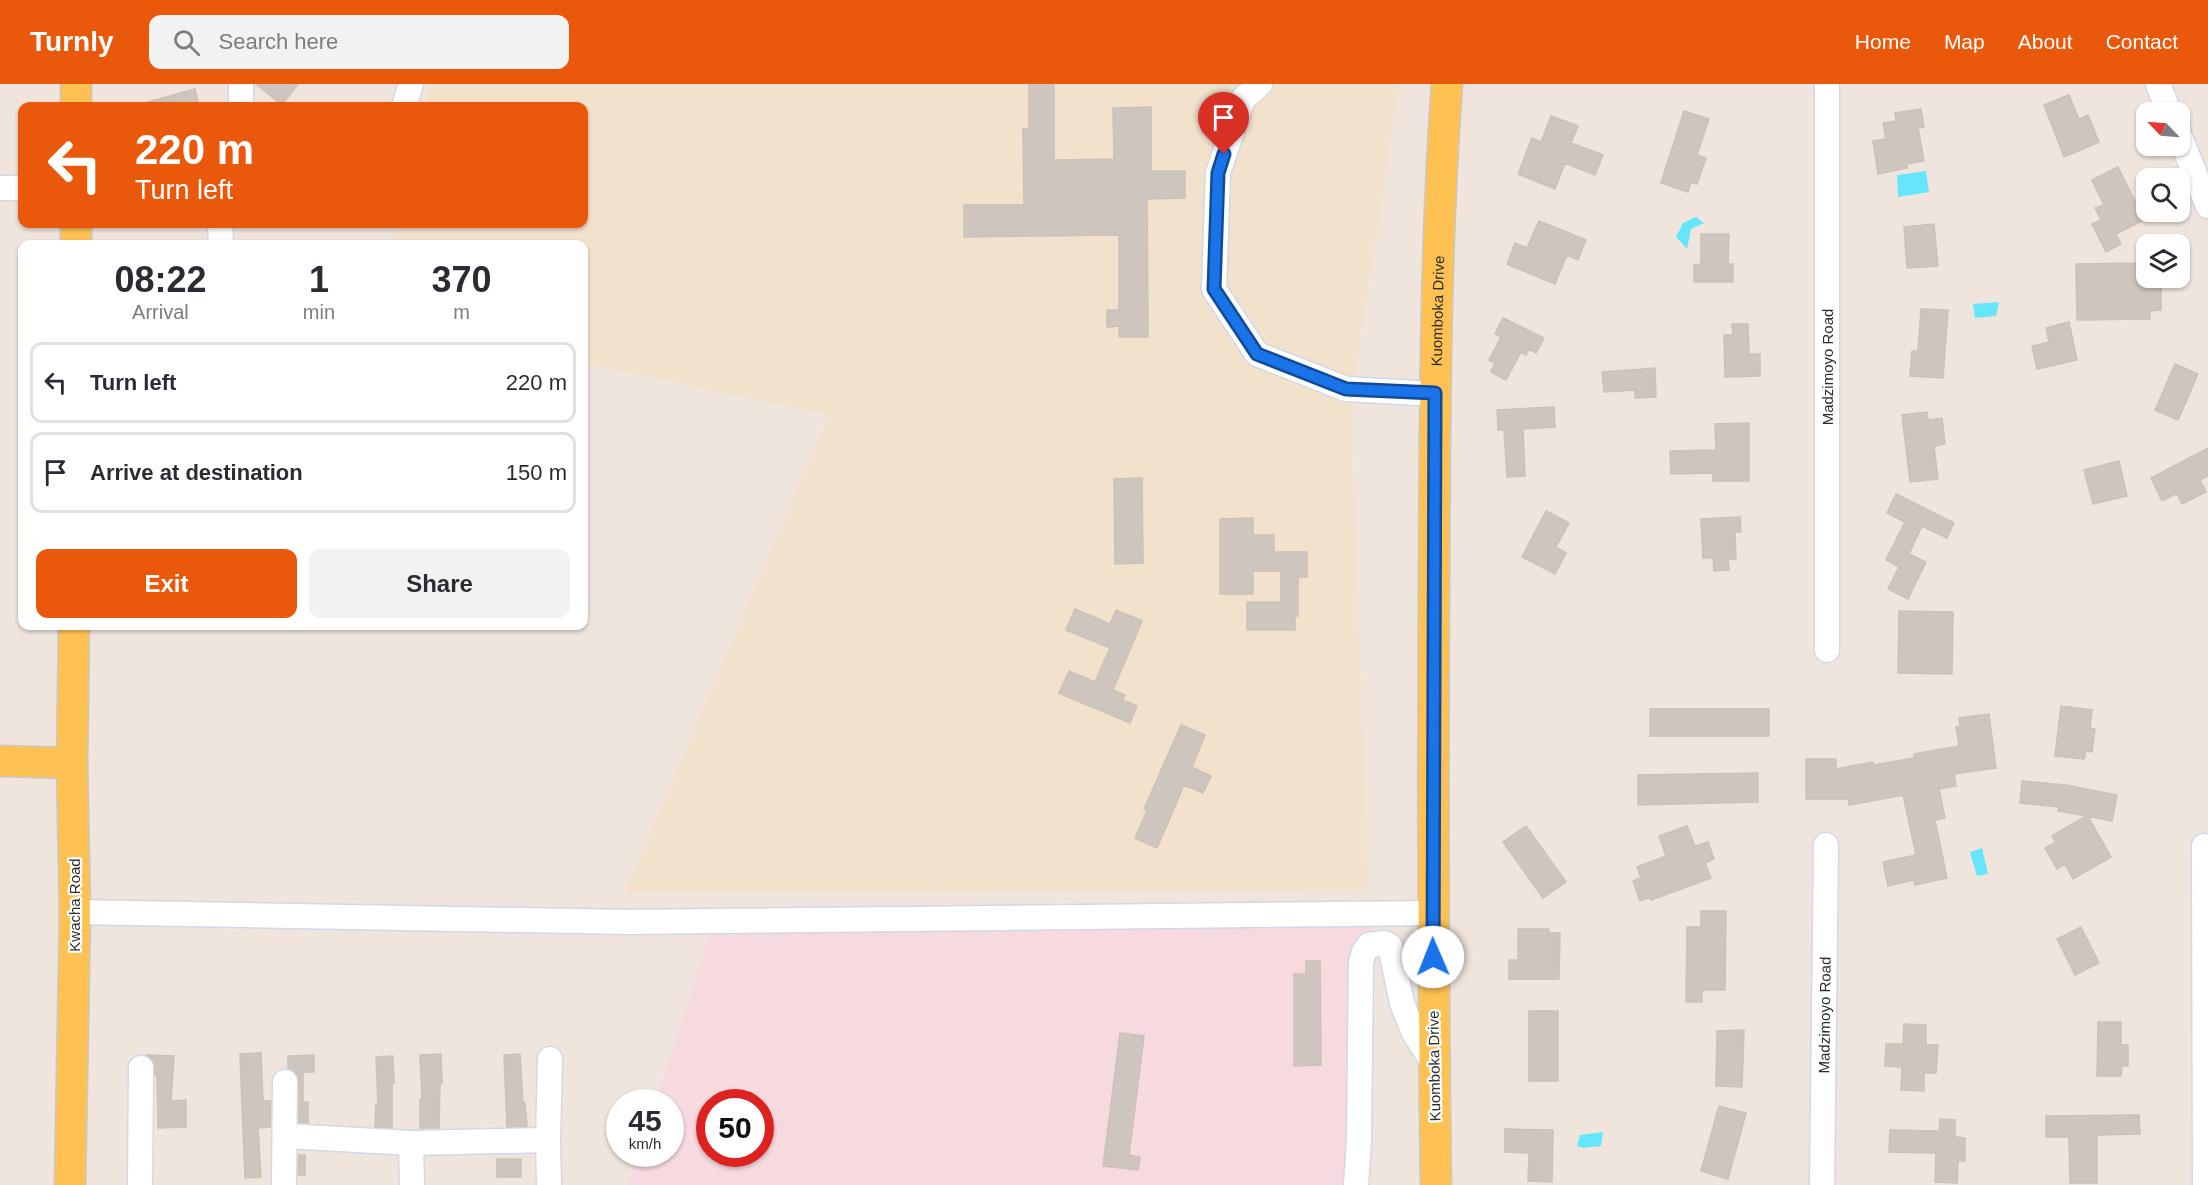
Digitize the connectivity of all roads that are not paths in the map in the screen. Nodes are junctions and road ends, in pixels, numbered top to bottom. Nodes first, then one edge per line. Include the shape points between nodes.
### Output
1 (76, 84) edge
2 (242, 84) edge
3 (411, 84) edge
4 (1260, 84) edge
5 (1447, 84) edge
6 (1827, 84) edge
7 (2158, 84) edge
8 (76, 102) edge
9 (241, 102) edge
10 (405, 102) edge
11 (2165, 102) edge
12 (2188, 156) edge
13 (0, 188) edge
14 (18, 188) edge
15 (2208, 206) edge
16 (1435, 393) junction
17 (74, 630) edge
18 (1827, 650) dead end
19 (0, 761) edge
20 (72, 763) junction
21 (1826, 845) dead end
22 (2204, 846) dead end
23 (75, 912) junction
24 (1432, 913) junction
25 (550, 1059) dead end
26 (1434, 1066) junction
27 (141, 1068) dead end
28 (285, 1082) dead end
29 (286, 1136) junction
30 (548, 1140) junction
31 (411, 1143) junction
32 (69, 1185) edge
33 (140, 1185) edge
34 (284, 1185) edge
35 (412, 1185) edge
36 (549, 1185) edge
37 (1356, 1185) edge
38 (1436, 1185) edge
39 (1822, 1185) edge
40 (2205, 1185) edge

1 - 8 main road
2 - 9 street
3 - 10 street
4 - 16 street via 1243,99 1218,173 1214,289 1257,354 1346,389
5 - 16 main road, Kuomboka Drive
6 - 18 street, Madzimoyo Road
7 - 11 street
12 - 15 street
13 - 14 street
16 - 24 main road, Kuomboka Drive
17 - 20 main road, Kwacha Road
19 - 20 main road
20 - 23 main road, Kwacha Road
21 - 39 street, Madzimoyo Road
22 - 40 street
23 - 24 street via 627,922
23 - 32 main road, Kwacha Road
24 - 26 main road, Kuomboka Drive
25 - 30 street
26 - 37 street via 1402,1003 1390,946 1369,945 1361,962
26 - 38 main road, Kuomboka Drive
27 - 33 street
28 - 29 street
29 - 31 street
29 - 34 street
30 - 31 street
30 - 36 street
31 - 35 street

